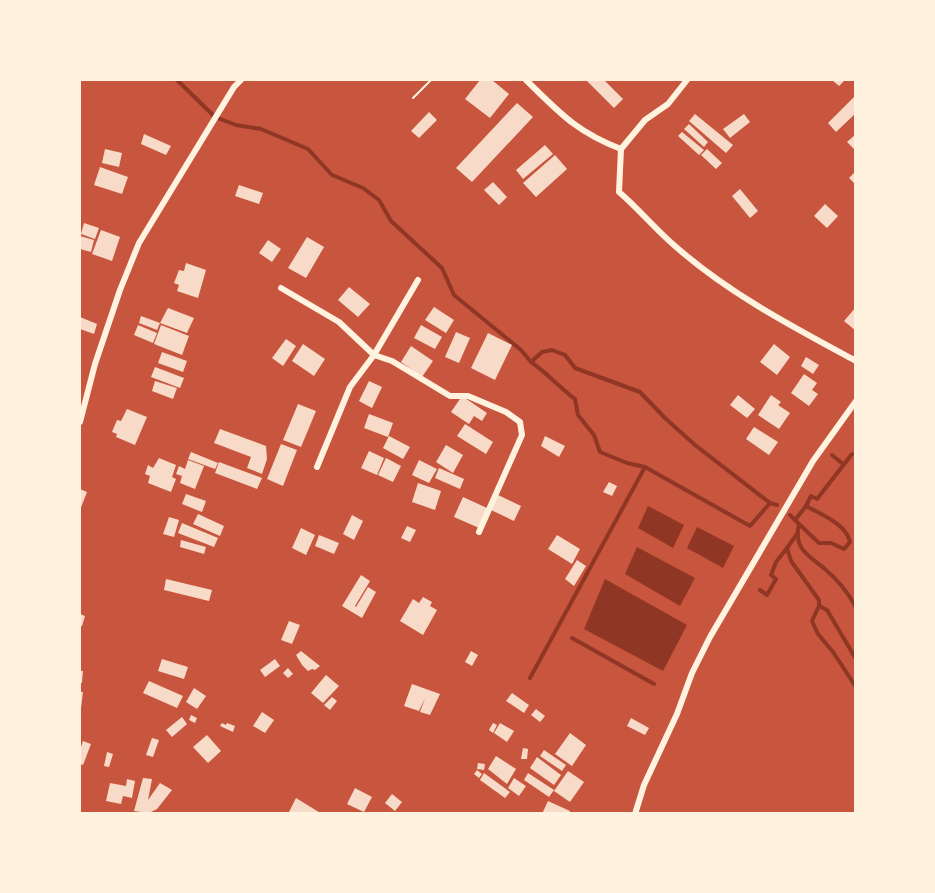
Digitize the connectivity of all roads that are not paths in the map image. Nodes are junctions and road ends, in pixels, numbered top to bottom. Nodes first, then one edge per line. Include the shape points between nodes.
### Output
1 (241, 80) edge
2 (526, 80) edge
3 (687, 80) edge
4 (621, 149) junction
5 (418, 280) dead end
6 (281, 288) dead end
7 (374, 355) junction
8 (855, 361) edge
9 (855, 401) edge
10 (80, 422) edge
11 (317, 467) dead end
12 (479, 532) dead end
13 (635, 813) edge

1 - 10 street via 139,243 120,290
2 - 4 street via 565,118 590,136
3 - 4 street
4 - 8 street via 619,192 674,246 762,309
5 - 7 street
6 - 7 street via 339,322
7 - 11 street via 350,387
7 - 12 street via 392,361 450,396 468,396 506,412 520,423 522,435
9 - 13 street via 813,461 710,637

